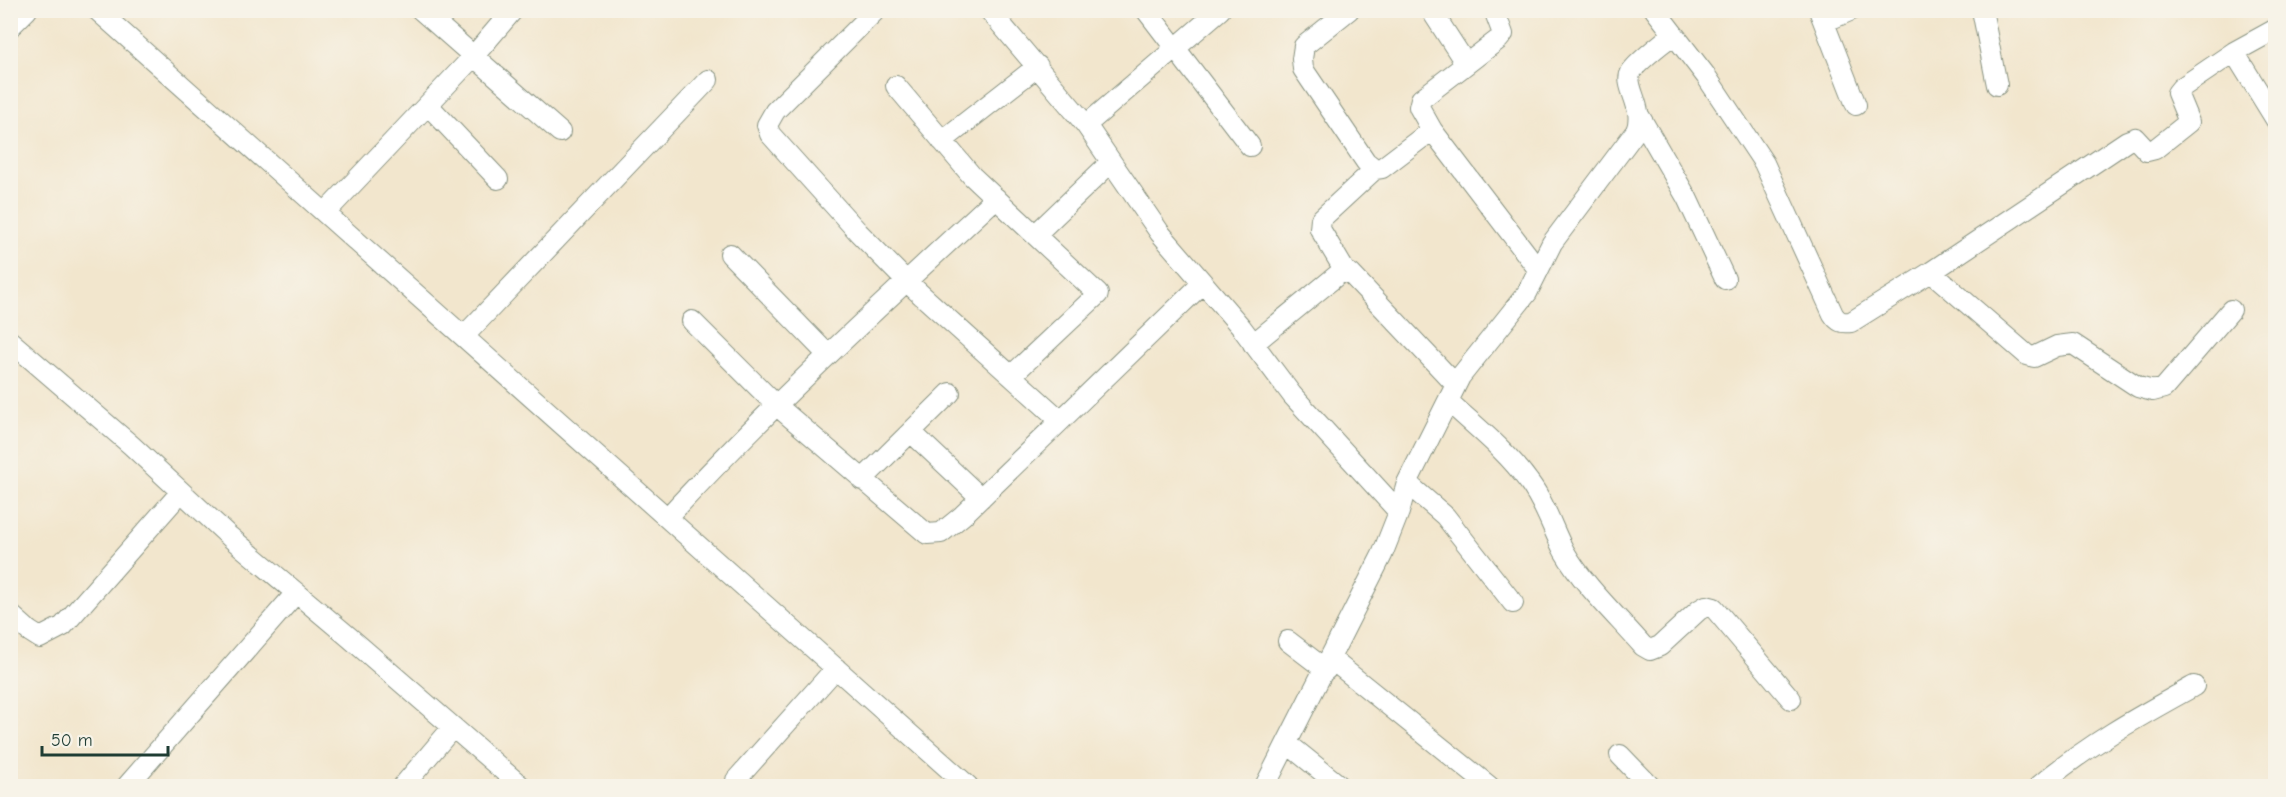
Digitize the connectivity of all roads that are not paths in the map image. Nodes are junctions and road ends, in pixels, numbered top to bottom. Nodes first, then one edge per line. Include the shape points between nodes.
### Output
1 (27, 10) edge
2 (97, 10) edge
3 (421, 10) edge
4 (513, 10) edge
5 (876, 10) edge
6 (989, 10) edge
7 (1146, 10) edge
8 (1220, 10) edge
9 (1349, 10) edge
10 (1431, 10) edge
11 (1494, 10) edge
12 (1655, 10) edge
13 (1851, 10) edge
14 (1982, 10) edge
15 (1821, 16) edge
16 (10, 27) edge
17 (2276, 29) edge
18 (1673, 34) junction
19 (1175, 48) junction
20 (2234, 52) junction
21 (472, 58) junction
22 (1466, 64) junction
23 (1038, 66) junction
24 (708, 80) dead end
25 (1997, 85) dead end
26 (896, 86) dead end
27 (428, 105) junction
28 (1856, 105) dead end
29 (1640, 117) junction
30 (2276, 120) edge
31 (1086, 125) junction
32 (1432, 130) junction
33 (560, 132) dead end
34 (942, 141) junction
35 (1250, 146) dead end
36 (1112, 162) junction
37 (1375, 169) junction
38 (498, 179) dead end
39 (996, 198) junction
40 (325, 213) junction
41 (1036, 234) junction
42 (730, 254) dead end
43 (1538, 269) junction
44 (1345, 271) junction
45 (1931, 272) junction
46 (1725, 279) dead end
47 (906, 281) junction
48 (1203, 283) junction
49 (2231, 310) dead end
50 (692, 321) dead end
51 (464, 336) junction
52 (1253, 344) junction
53 (14, 350) edge
54 (828, 355) junction
55 (1011, 376) junction
56 (950, 393) dead end
57 (1452, 393) junction
58 (776, 405) junction
59 (1060, 420) junction
60 (910, 432) junction
61 (862, 480) junction
62 (1407, 483) junction
63 (181, 492) junction
64 (981, 498) junction
65 (1399, 512) junction
66 (667, 518) junction
67 (296, 593) junction
68 (1513, 603) dead end
69 (10, 614) edge
70 (1288, 641) dead end
71 (1328, 665) junction
72 (836, 668) junction
73 (2194, 686) dead end
74 (1791, 699) dead end
75 (453, 727) junction
76 (1288, 744) junction
77 (1620, 755) dead end
78 (736, 780) dead end
79 (956, 783) edge
80 (127, 786) edge
81 (403, 786) edge
82 (521, 786) edge
83 (1265, 786) edge
84 (1340, 786) edge
85 (1489, 786) edge
86 (1650, 786) edge
87 (2039, 786) edge

1 - 16 street
2 - 40 street
3 - 21 street
4 - 21 street
5 - 47 street via 775,111 767,125 796,164
6 - 23 street
7 - 19 street
8 - 19 street
9 - 37 street via 1305,46 1303,69 1366,162
10 - 22 street
11 - 22 street via 1503,34
12 - 18 street
13 - 15 street
14 - 25 street
15 - 28 street
17 - 20 street
18 - 29 street via 1629,77
18 - 45 street via 1764,163 1838,320 1851,322
19 - 31 street
19 - 35 street
20 - 30 street
20 - 45 street via 2181,88 2177,93 2189,122 2155,149 2147,151 2135,138 2127,141
21 - 27 street
21 - 33 street
22 - 32 street via 1421,99 1419,107
23 - 31 street
23 - 34 street
24 - 51 street
26 - 34 street
27 - 38 street
27 - 40 street
29 - 43 street via 1636,131 1552,243
29 - 46 street via 1687,198
31 - 36 street
32 - 37 street via 1382,168
32 - 43 street
34 - 39 street
36 - 41 street
36 - 48 street via 1160,233
37 - 44 street via 1319,223
39 - 41 street
39 - 47 street
40 - 51 street
41 - 55 street via 1098,294
42 - 54 street
43 - 57 street via 1527,293
44 - 52 street
44 - 57 street
45 - 49 street via 2027,355 2034,357 2057,346 2073,345 2138,387 2153,391 2164,388
47 - 54 street
47 - 55 street
48 - 52 street
48 - 59 street
50 - 58 street
51 - 66 street
52 - 65 street via 1292,395
53 - 63 street via 132,445
54 - 58 street
55 - 59 street
56 - 60 street
57 - 62 street
57 - 74 street via 1529,482 1565,552 1643,646 1650,650 1660,646 1699,610 1706,606 1714,608
58 - 61 street
58 - 66 street
59 - 64 street
60 - 61 street
60 - 64 street
61 - 64 street via 927,534 941,533
62 - 65 street
62 - 68 street via 1445,516
63 - 67 street
63 - 69 street via 63,626 40,638
65 - 71 street
66 - 72 street
67 - 75 street
67 - 80 street
70 - 71 street
71 - 76 street
71 - 85 street
72 - 78 street
72 - 79 street
73 - 87 street via 2114,730
75 - 81 street
75 - 82 street
76 - 83 street
76 - 84 street
77 - 86 street

